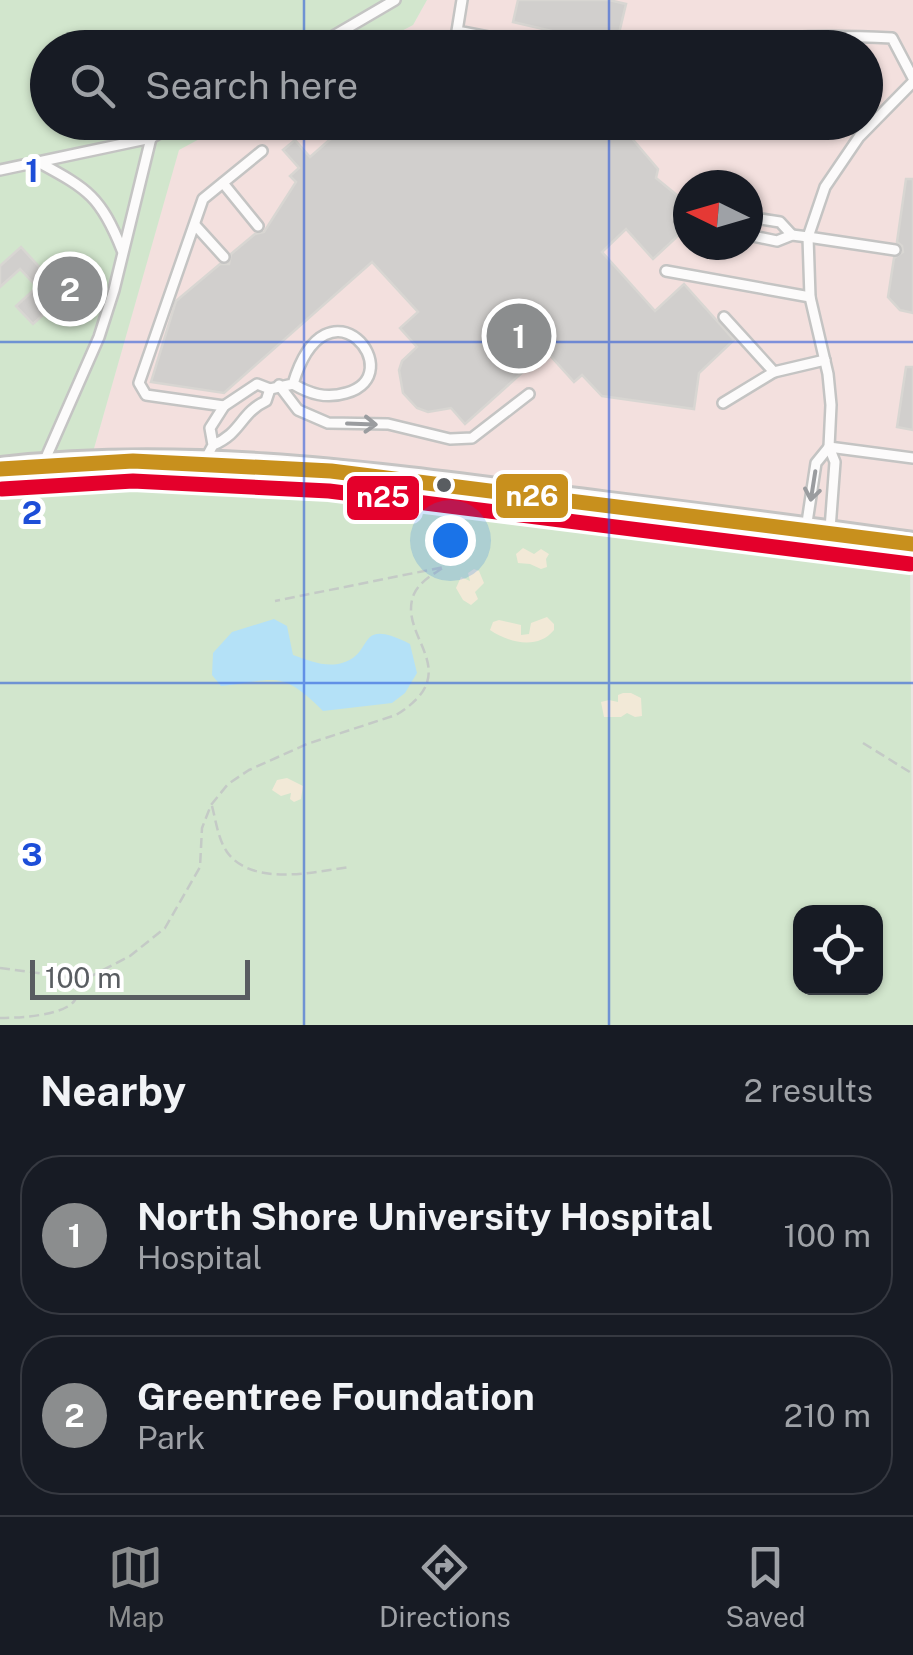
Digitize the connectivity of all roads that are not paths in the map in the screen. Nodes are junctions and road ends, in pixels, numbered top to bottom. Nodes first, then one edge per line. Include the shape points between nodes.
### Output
1 (396, 0) edge
2 (462, 0) edge
3 (344, 30) edge
4 (457, 30) edge
5 (883, 38) edge
6 (913, 80) edge
7 (883, 110) edge
8 (142, 140) edge
9 (151, 140) edge
10 (857, 140) edge
11 (262, 151) dead end
12 (38, 162) junction
13 (0, 170) edge
14 (222, 183) junction
15 (763, 219) edge
16 (194, 225) junction
17 (258, 226) dead end
18 (792, 235) junction
19 (808, 236) junction
20 (763, 238) edge
21 (896, 250) dead end
22 (123, 252) junction
23 (224, 257) dead end
24 (666, 271) dead end
25 (810, 297) junction
26 (724, 317) dead end
27 (825, 360) junction
28 (774, 372) junction
29 (293, 384) junction
30 (274, 387) junction
31 (529, 394) dead end
32 (723, 403) dead end
33 (224, 406) junction
34 (828, 447) junction
35 (209, 452) junction
36 (913, 458) edge
37 (44, 464) junction
38 (0, 468) edge
39 (818, 530) junction
40 (913, 544) edge

1 - 3 lane
2 - 4 lane
5 - 6 lane via 892,38
6 - 7 lane
8 - 12 lane
9 - 22 lane
10 - 19 lane via 825,187
11 - 14 lane
12 - 13 lane
12 - 22 lane via 86,189 110,219
14 - 16 lane via 203,199
14 - 17 lane
15 - 18 lane via 780,222
16 - 23 lane
16 - 33 lane via 139,384 146,394
18 - 19 lane
18 - 20 lane
19 - 21 lane
19 - 25 lane
22 - 37 lane via 99,337
24 - 25 lane
25 - 27 lane
26 - 28 lane
27 - 28 lane
27 - 34 lane
28 - 32 lane
29 - 29 lane via 311,394 349,393 362,386 370,359 356,338 326,332
29 - 30 lane
30 -> 31 lane via 298,410 328,422 388,424 450,439 472,438
30 - 33 lane via 257,384
30 - 35 lane via 233,436
33 - 35 lane via 210,428
34 - 36 lane
34 - 39 lane via 835,462
34 -> 39 lane via 816,463
35 - 37 main road
35 - 39 main road
37 - 38 main road
39 - 40 main road

